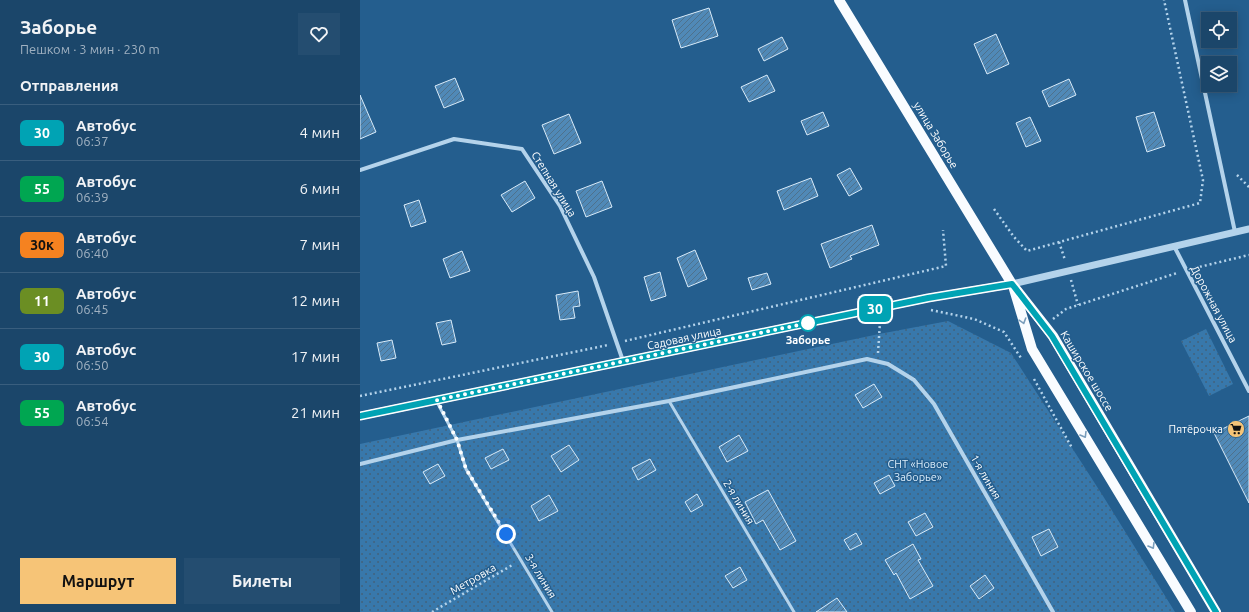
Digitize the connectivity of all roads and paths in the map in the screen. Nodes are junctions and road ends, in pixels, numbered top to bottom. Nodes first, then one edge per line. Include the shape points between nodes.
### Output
1 (839, 0) edge
2 (1164, 0) edge
3 (1185, 0) edge
4 (360, 170) edge
5 (1237, 175) dead end
6 (1249, 187) edge
7 (994, 209) dead end
8 (1249, 229) edge
9 (943, 230) dead end
10 (1235, 232) junction
11 (1174, 246) junction
12 (1249, 256) edge
13 (1186, 270) junction
14 (1012, 284) junction
15 (930, 310) dead end
16 (894, 318) dead end
17 (1044, 326) junction
18 (1028, 336) junction
19 (617, 343) junction
20 (1012, 344) junction
21 (1023, 361) dead end
22 (623, 362) junction
23 (878, 362) junction
24 (1030, 373) dead end
25 (1249, 391) edge
26 (360, 396) edge
27 (437, 400) junction
28 (669, 401) junction
29 (360, 416) edge
30 (457, 440) junction
31 (1072, 448) dead end
32 (360, 464) edge
33 (521, 560) junction
34 (432, 612) edge
35 (552, 612) edge
36 (794, 612) edge
37 (1053, 612) edge
38 (1191, 612) edge
39 (1216, 612) edge

1 - 14 main road, улица Заборье
2 - 7 path via 1203,180 1200,203 1027,251
3 - 10 street
4 - 19 street, Степная улица via 454,139 522,149 560,206 591,270
5 - 6 path
8 - 10 street
9 - 19 path via 946,266
10 - 11 street
11 - 13 street, Дорожная улица
11 - 14 street
12 - 13 path
13 - 17 path via 1066,309
13 - 25 street, Дорожная улица
14 - 17 main road, Каширское шоссе
14 -> 18 main road
14 - 22 main road, Садовая улица via 920,300
15 - 20 path via 974,319 1004,332
16 - 23 path via 880,322
17 - 39 main road, Каширское шоссе
18 - 20 path
18 -> 38 main road via 1032,349
19 - 22 street, Степная улица
19 - 26 path
20 - 21 path
22 - 27 main road, Садовая улица
23 - 28 street via 867,359
23 - 37 street, 1-я линия via 888,364 914,380 934,404
24 - 31 path
27 - 29 main road, Садовая улица
27 - 30 lane, 3-я линия
28 - 30 street
28 - 36 lane, 2-я линия
30 - 32 street
30 - 33 lane, 3-я линия via 466,469
33 - 34 path, Метровка
33 - 35 lane, 3-я линия

